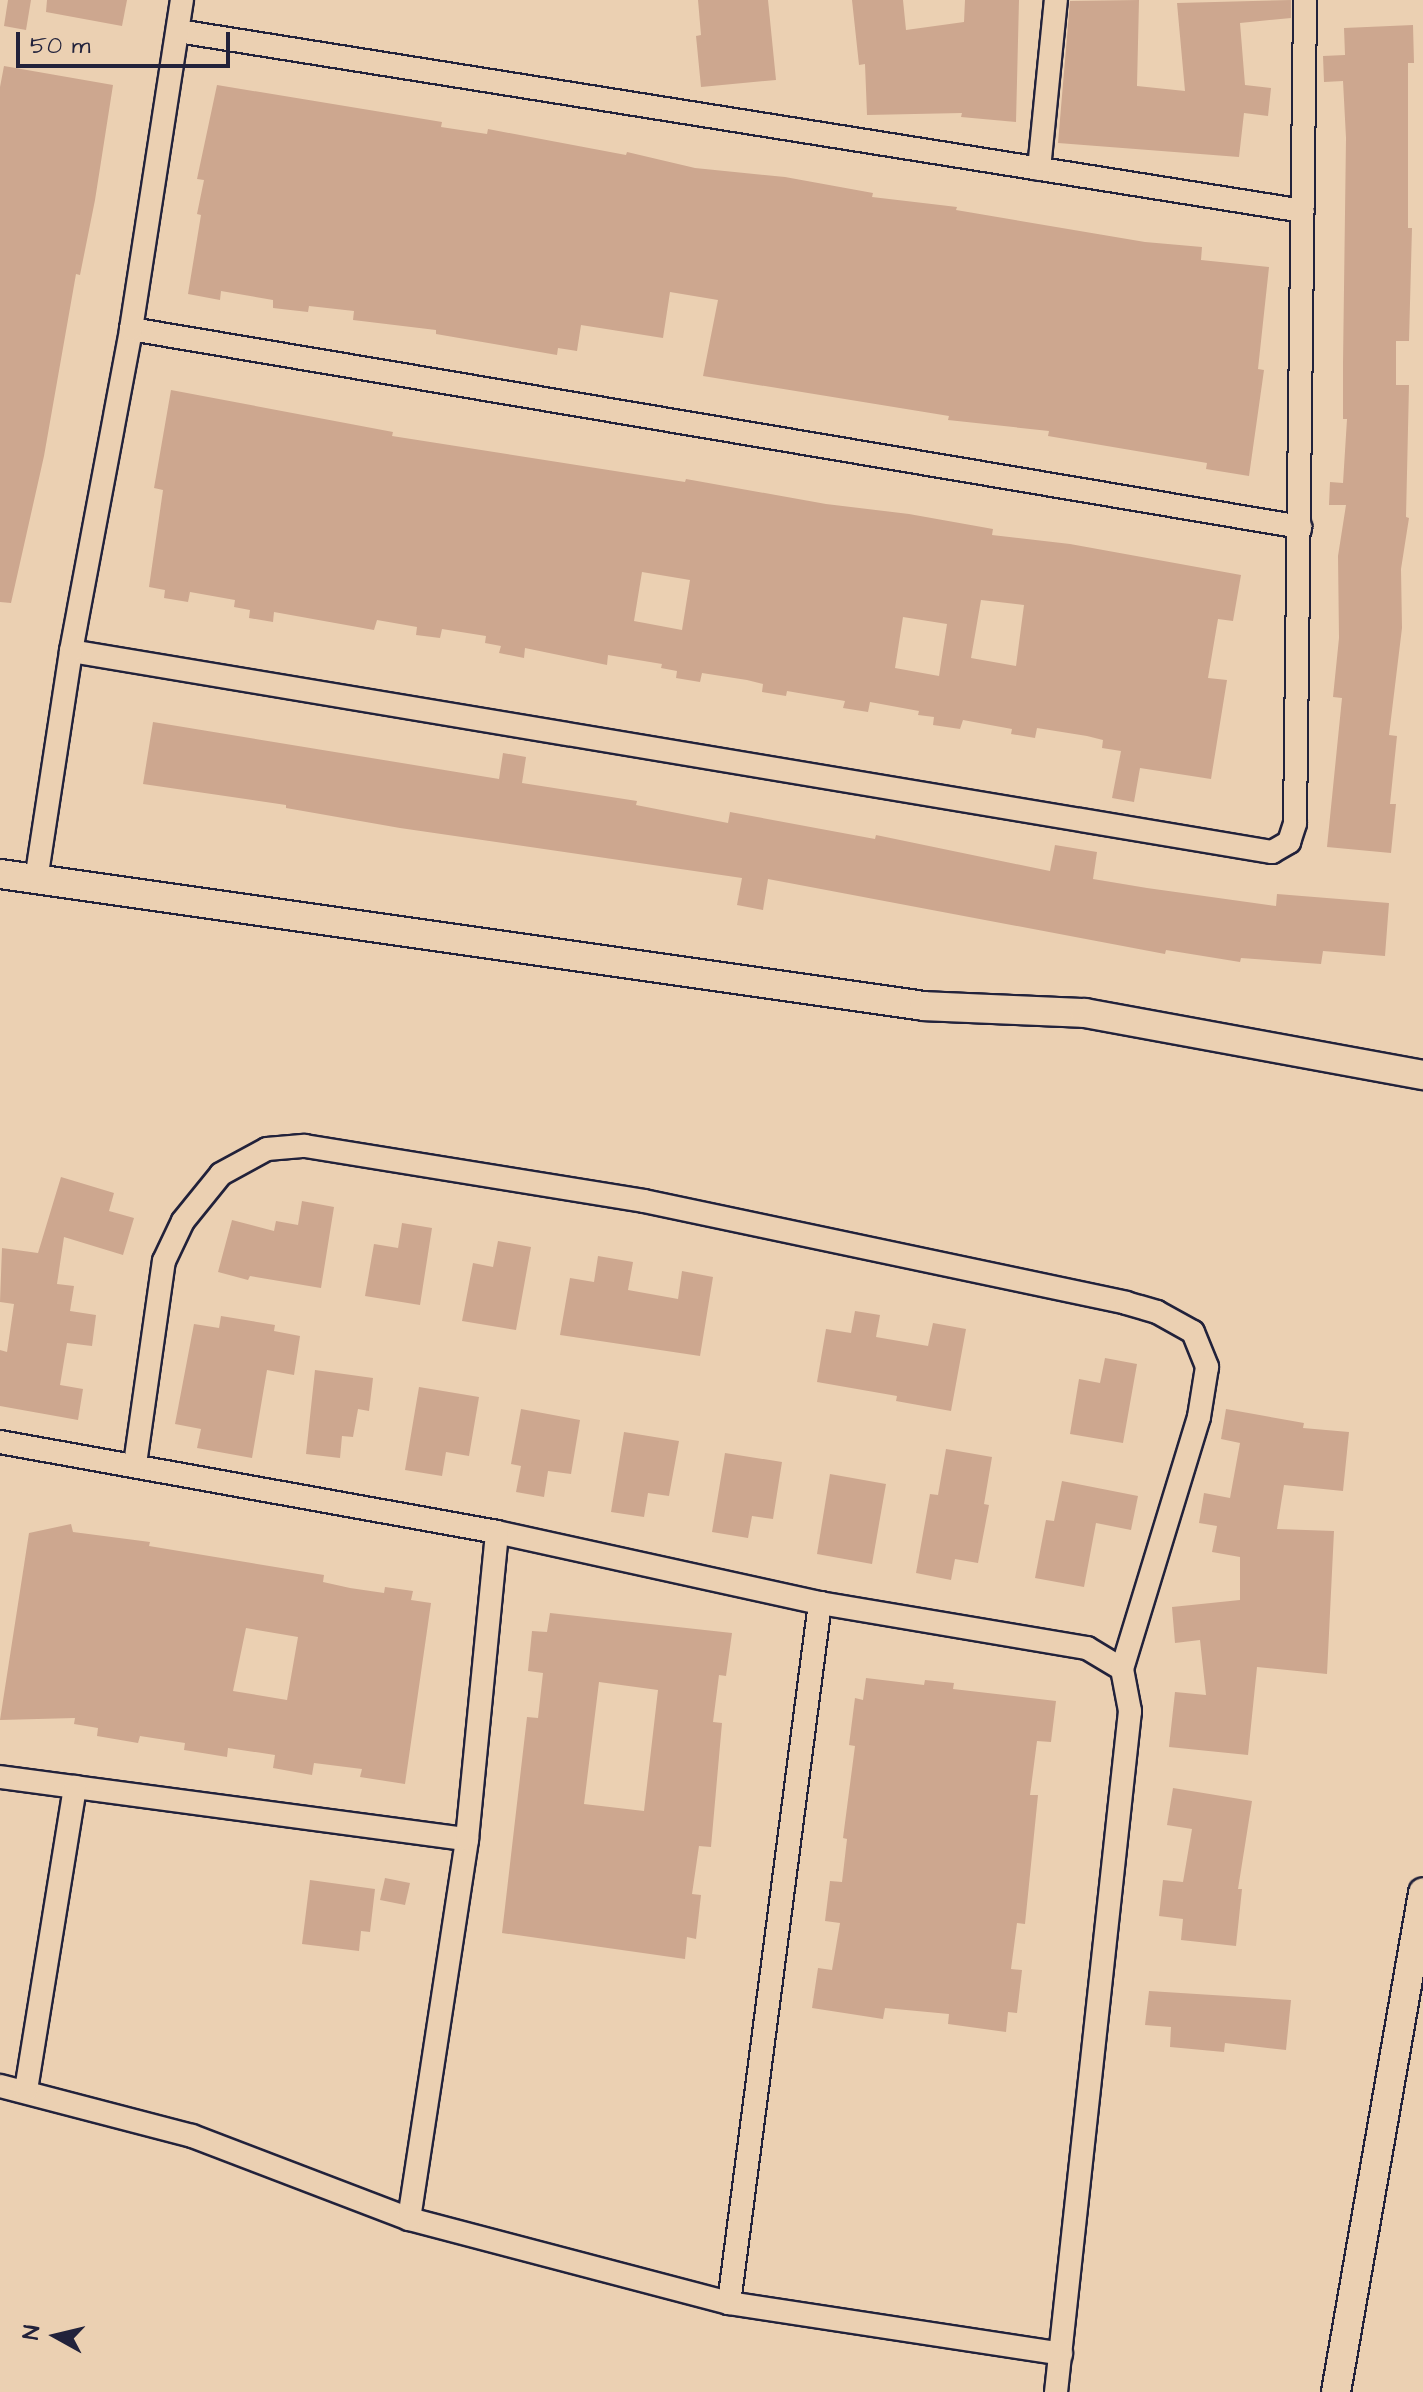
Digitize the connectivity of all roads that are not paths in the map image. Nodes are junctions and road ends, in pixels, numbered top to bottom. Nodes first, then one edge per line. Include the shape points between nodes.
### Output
1 (182, 0) edge
2 (1056, 0) edge
3 (1305, 0) edge
4 (178, 31) junction
5 (1039, 169) junction
6 (1303, 211) junction
7 (131, 329) junction
8 (1300, 527) junction
9 (71, 651) junction
10 (0, 874) edge
11 (36, 880) junction
12 (1423, 1075) edge
13 (0, 1442) edge
14 (135, 1464) junction
15 (497, 1532) junction
16 (820, 1603) junction
17 (1122, 1669) junction
18 (0, 1777) edge
19 (75, 1787) junction
20 (467, 1839) junction
21 (1423, 1893) edge
22 (0, 2086) edge
23 (26, 2090) junction
24 (409, 2219) junction
25 (729, 2303) junction
26 (1061, 2354) junction
27 (1056, 2392) edge
28 (1336, 2392) edge

1 - 4 street
2 - 5 street
3 - 6 street
4 - 5 street
4 - 7 street
5 - 6 street
6 - 8 street
7 - 8 street
7 - 9 street
8 - 9 street via 1295,823 1289,842 1272,852
9 - 11 street
10 - 11 street
11 - 12 street via 910,1004 1085,1013
13 - 14 street
14 - 15 street
14 - 17 street via 164,1261 183,1221 221,1174 267,1149 305,1146 644,1201 1126,1303 1157,1312 1193,1332 1207,1367 1199,1417
15 - 16 street
15 - 20 street
16 - 17 street via 1087,1648
16 - 25 street
17 - 26 street via 1130,1711
18 - 19 street
19 - 20 street
19 - 23 street
20 - 24 street
21 - 28 street
22 - 23 street
23 - 24 street via 192,2136
24 - 25 street
25 - 26 street
26 - 27 street

